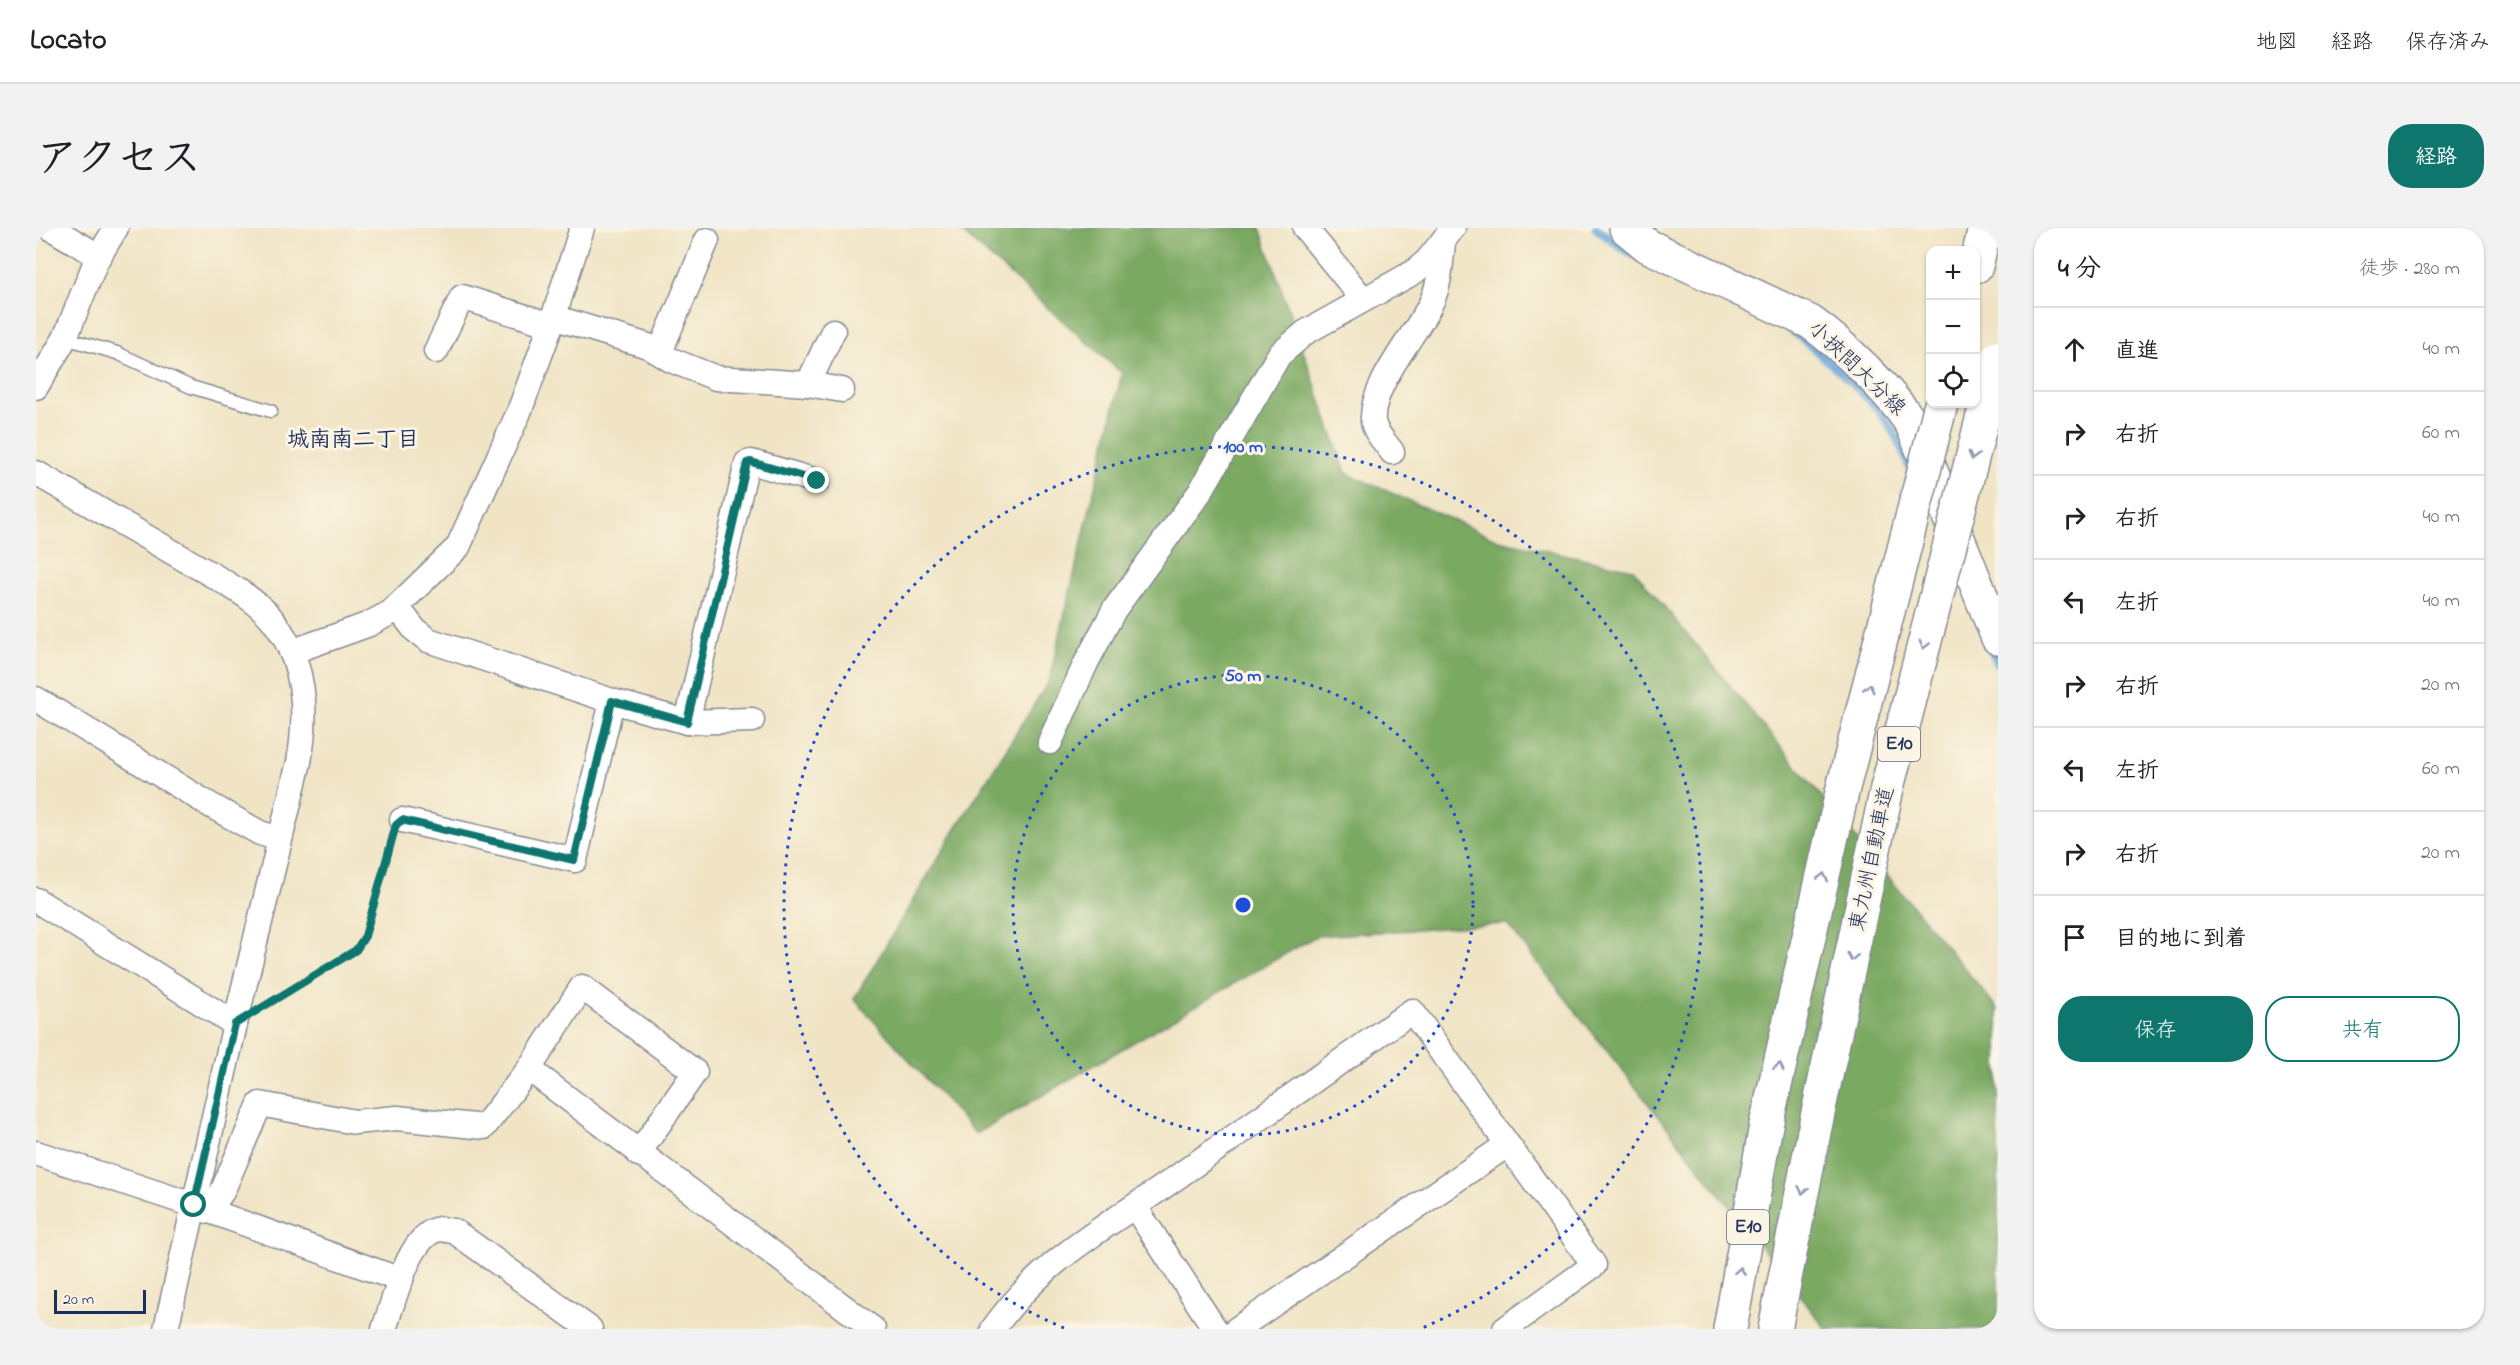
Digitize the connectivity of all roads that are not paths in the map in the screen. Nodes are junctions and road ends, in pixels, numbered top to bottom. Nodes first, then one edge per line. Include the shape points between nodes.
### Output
1 (51, 228) edge
2 (116, 228) edge
3 (582, 228) edge
4 (1305, 228) edge
5 (1626, 228) edge
6 (1985, 228) edge
7 (1448, 235) edge
8 (708, 240) dead end
9 (1980, 249) edge
10 (96, 261) junction
11 (1363, 299) junction
12 (552, 321) junction
13 (833, 331) dead end
14 (65, 338) junction
15 (436, 351) dead end
16 (660, 352) junction
17 (1998, 358) edge
18 (808, 384) junction
19 (36, 387) edge
20 (842, 390) dead end
21 (1940, 408) edge
22 (271, 411) dead end
23 (1392, 452) dead end
24 (36, 473) edge
25 (817, 481) dead end
26 (398, 608) junction
27 (1998, 638) edge
28 (291, 652) junction
29 (36, 699) edge
30 (612, 701) junction
31 (752, 720) dead end
32 (687, 722) junction
33 (1050, 742) dead end
34 (402, 820) road end
35 (279, 839) junction
36 (36, 900) edge
37 (235, 1024) junction
38 (529, 1069) junction
39 (1507, 1145) junction
40 (36, 1154) edge
41 (638, 1154) junction
42 (1134, 1207) junction
43 (201, 1208) junction
44 (401, 1280) junction
45 (166, 1329) edge
46 (384, 1329) edge
47 (590, 1329) edge
48 (873, 1329) edge
49 (993, 1329) edge
50 (1215, 1329) edge
51 (1237, 1329) edge
52 (1505, 1329) edge
53 (1730, 1329) edge
54 (1774, 1329) edge

1 - 10 street via 90,251
2 - 10 street
3 - 12 street
4 - 11 street
5 - 27 main road, 小挾間大分線 via 1648,246 1810,322 1897,402 1912,424
6 - 9 main road
7 - 11 street via 1414,272
7 - 23 street via 1431,303 1388,373 1374,407 1376,431
8 - 16 street
10 - 14 street
11 - 33 street via 1306,332 1279,355 1200,492 1114,610
12 - 15 street via 462,297
12 - 16 street
12 - 26 street via 519,412 466,533 458,547
13 - 18 street
14 - 19 street
14 - 22 lane via 117,353 191,387
16 - 18 street via 716,378
17 -> 54 main road, 東九州自動車道 / E10, bridge via 1887,788
18 - 20 street
53 -> 21 main road, 東九州自動車道 / E10, bridge via 1766,1125 1843,788
24 - 28 street via 254,602 272,618
25 - 32 street via 747,463
26 - 28 street via 367,625
26 - 30 street via 428,640
28 - 35 street via 300,676 304,724 299,762
29 - 35 street via 210,805 260,833
30 - 32 street
30 - 34 street via 574,860
31 - 32 street
35 - 37 street
36 - 37 street
37 - 43 street
38 - 41 street
38 - 41 street via 582,987 695,1072
38 - 43 street via 484,1127 397,1118 355,1122 260,1104 222,1192
39 - 42 street via 1412,1011
39 - 51 street
39 - 52 street via 1594,1265
40 - 43 street
41 - 48 street
42 - 49 street via 1044,1270
42 - 50 street
43 - 44 street
43 - 45 street
44 - 46 street
44 - 47 street via 419,1242 440,1229 454,1231

